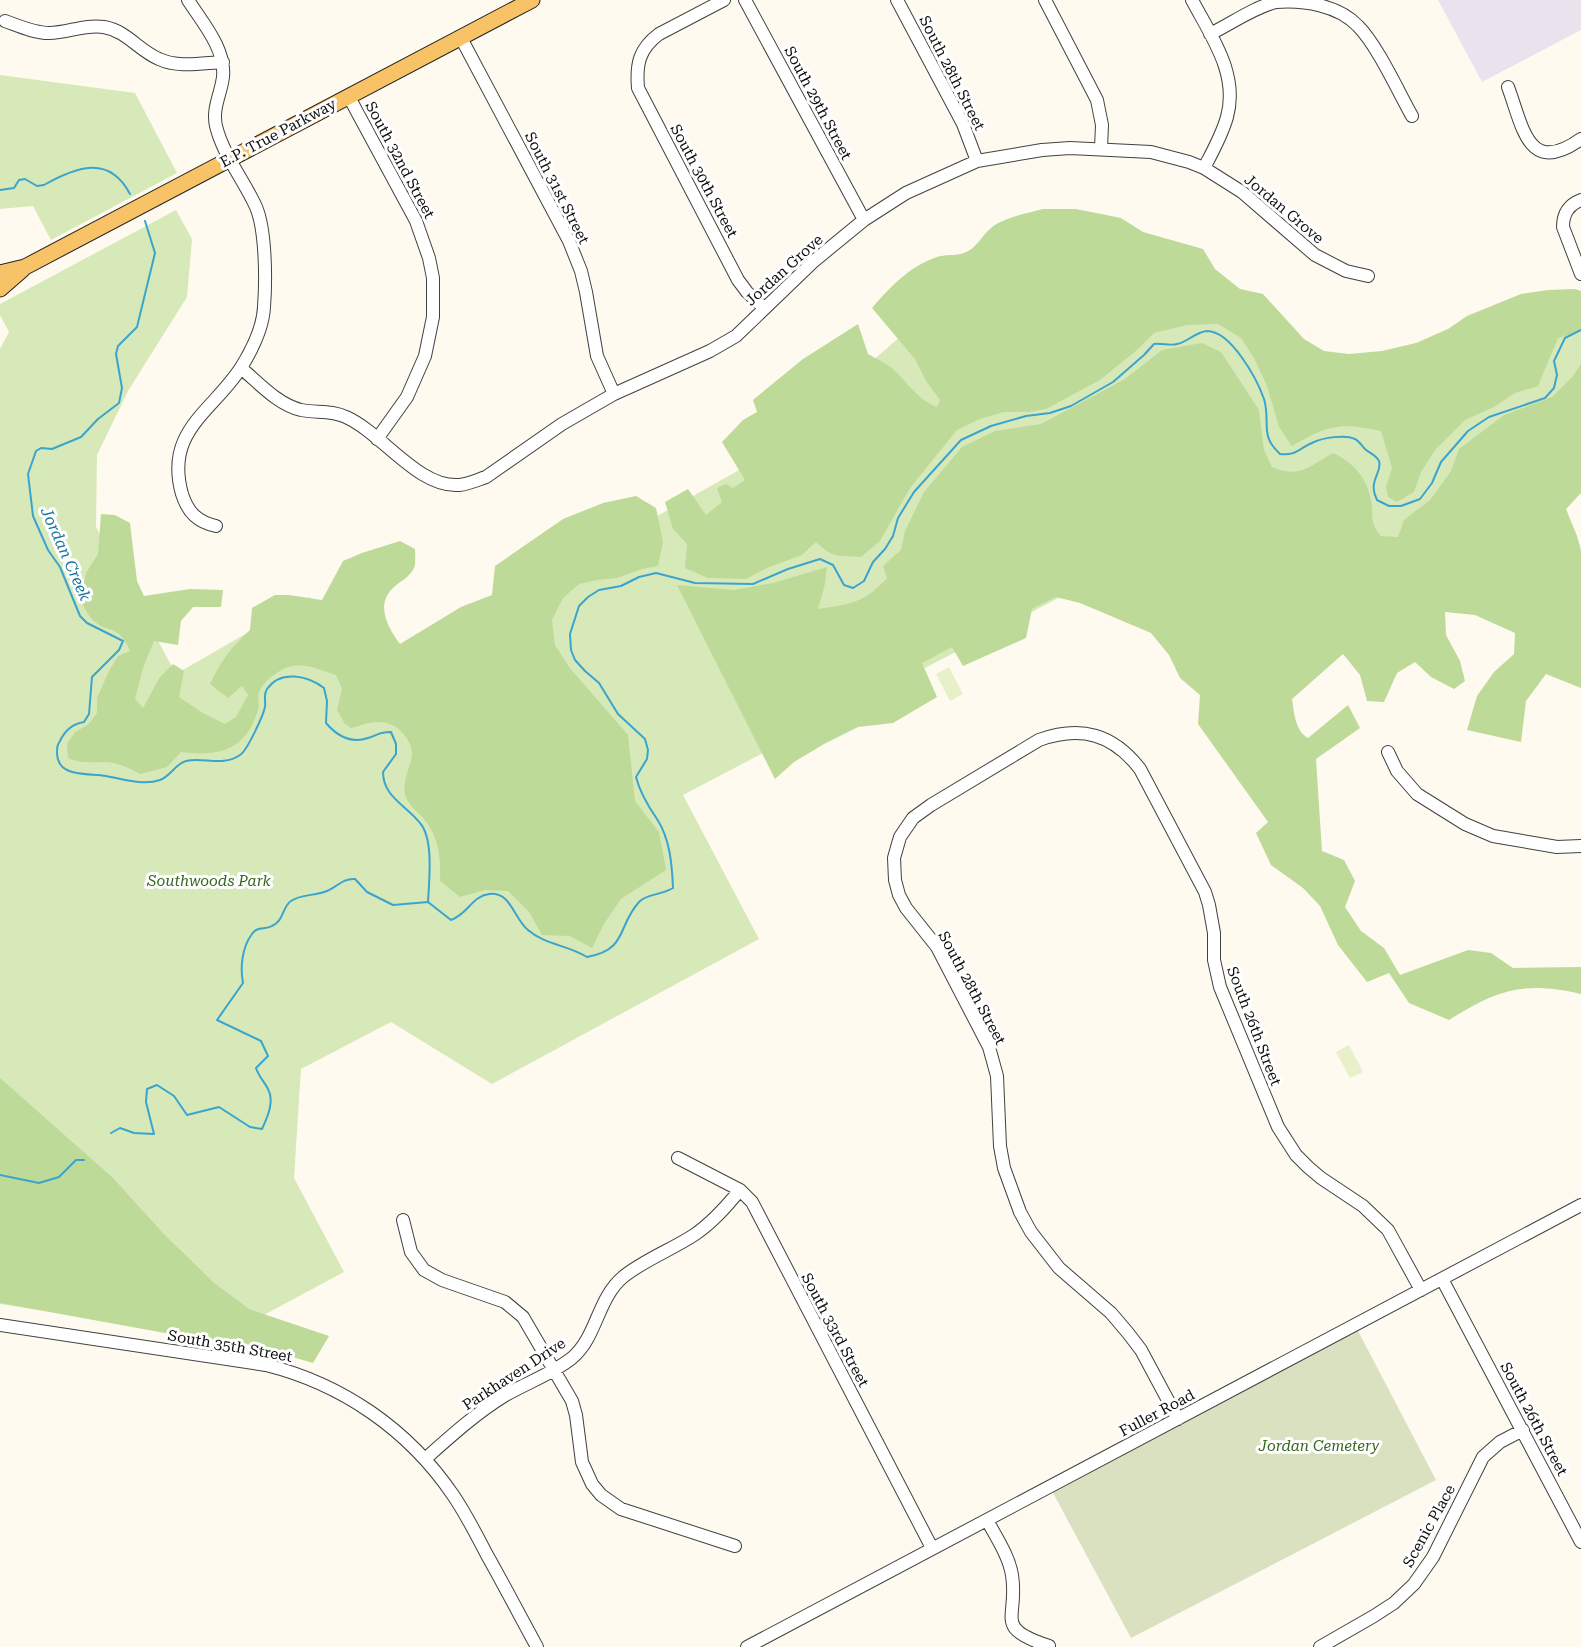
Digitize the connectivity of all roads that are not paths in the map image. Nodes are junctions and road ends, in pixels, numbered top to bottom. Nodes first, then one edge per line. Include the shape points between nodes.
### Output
1 (188, 0) edge
2 (532, 0) edge
3 (724, 0) edge
4 (745, 0) edge
5 (897, 0) edge
6 (1045, 0) edge
7 (1192, 0) edge
8 (5, 21) dead end
9 (1210, 34) junction
10 (460, 38) junction
11 (223, 62) junction
12 (1508, 87) dead end
13 (349, 97) junction
14 (1412, 116) dead end
15 (1581, 139) edge
16 (1101, 148) junction
17 (230, 159) junction
18 (977, 161) junction
19 (1204, 168) junction
20 (1581, 200) edge
21 (864, 220) junction
22 (25, 267) junction
23 (0, 273) edge
24 (1581, 274) edge
25 (1368, 276) dead end
26 (0, 288) edge
27 (764, 308) junction
28 (241, 368) junction
29 (614, 394) junction
30 (377, 439) junction
31 (216, 526) dead end
32 (1111, 743) joint
33 (1388, 752) dead end
34 (1581, 846) edge
35 (678, 1158) dead end
36 (740, 1190) junction
37 (1581, 1206) edge
38 (403, 1220) dead end
39 (1442, 1279) junction
40 (1421, 1290) junction
41 (0, 1325) edge
42 (554, 1369) junction
43 (1178, 1419) junction
44 (1523, 1430) junction
45 (425, 1459) junction
46 (987, 1520) junction
47 (1581, 1542) edge
48 (735, 1546) dead end
49 (933, 1548) junction
50 (1049, 1646) edge
51 (537, 1647) edge
52 (747, 1647) edge
53 (1320, 1647) edge

1 - 11 street
2 - 10 main road, E.P. True Parkway
3 - 27 street, South 30th Street via 650,41 636,69 638,88 738,280
4 - 21 street, South 29th Street
5 - 18 street, South 28th Street via 963,124
6 - 16 street via 1097,100
7 - 9 street
8 - 11 street via 39,33 103,27 122,33 170,63
9 - 14 street via 1276,3 1311,2 1327,6 1357,25 1368,38
9 - 19 street via 1224,60 1229,95 1228,115
10 - 13 main road, E.P. True Parkway
10 - 29 street, South 31st Street via 569,241 581,271 597,356
11 - 17 street via 216,123
12 - 15 street via 1534,148 1550,152
13 - 17 main road, E.P. True Parkway
13 - 30 street, South 32nd Street via 416,221 432,278 433,317 425,356 407,397
16 - 18 street, Jordan Grove via 1042,150
16 - 19 street, Jordan Grove via 1151,152
17 - 22 main road, E.P. True Parkway
17 - 28 street via 257,209 264,266 262,320
18 - 21 street, Jordan Grove via 906,193
19 - 25 street, Jordan Grove via 1242,192 1315,255 1346,271
20 - 24 street via 1569,207 1563,220
21 - 27 street, Jordan Grove
22 - 23 main road
22 - 26 main road
27 - 29 street, Jordan Grove via 728,341
28 - 30 street, Jordan Grove via 286,404 304,411 344,416
28 - 31 street via 195,420 181,451 178,477 187,507 204,523
29 - 30 street, Jordan Grove via 562,424 486,477 458,485 422,474
32 - 40 street, South 26th Street via 1130,756 1140,769 1204,892 1214,933 1220,987 1278,1127 1308,1167 1364,1206 1388,1230
32 - 43 street, South 28th Street via 1087,734 1055,735 931,805 913,818 900,837 894,858 895,880 906,908 937,947 989,1047 997,1076 1004,1168 1020,1212 1059,1268 1111,1313 1141,1350
33 - 34 street via 1397,771 1417,794 1465,824 1493,836 1557,847
35 - 36 street, South 33rd Street
36 - 42 street, Parkhaven Drive via 695,1235 621,1279 603,1302 581,1348
36 - 49 street, South 33rd Street via 752,1202
37 - 39 street, Fuller Road
38 - 42 street via 411,1252 424,1270 515,1309
39 - 40 street, Fuller Road
39 - 44 street, South 26th Street
40 - 43 street, Fuller Road
41 - 45 street, South 35th Street via 242,1360 292,1372 363,1406
42 - 45 street, Parkhaven Drive via 482,1411
42 - 48 street via 572,1401 584,1468 601,1495 621,1509
43 - 46 street, Fuller Road
44 - 47 street, South 26th Street
44 - 53 street, Scenic Place via 1483,1457 1414,1584 1394,1603
45 - 51 street, South 35th Street via 459,1504
46 - 49 street, Fuller Road
46 - 50 street via 1012,1575 1011,1617 1016,1630 1026,1639
49 - 52 street, Fuller Road

